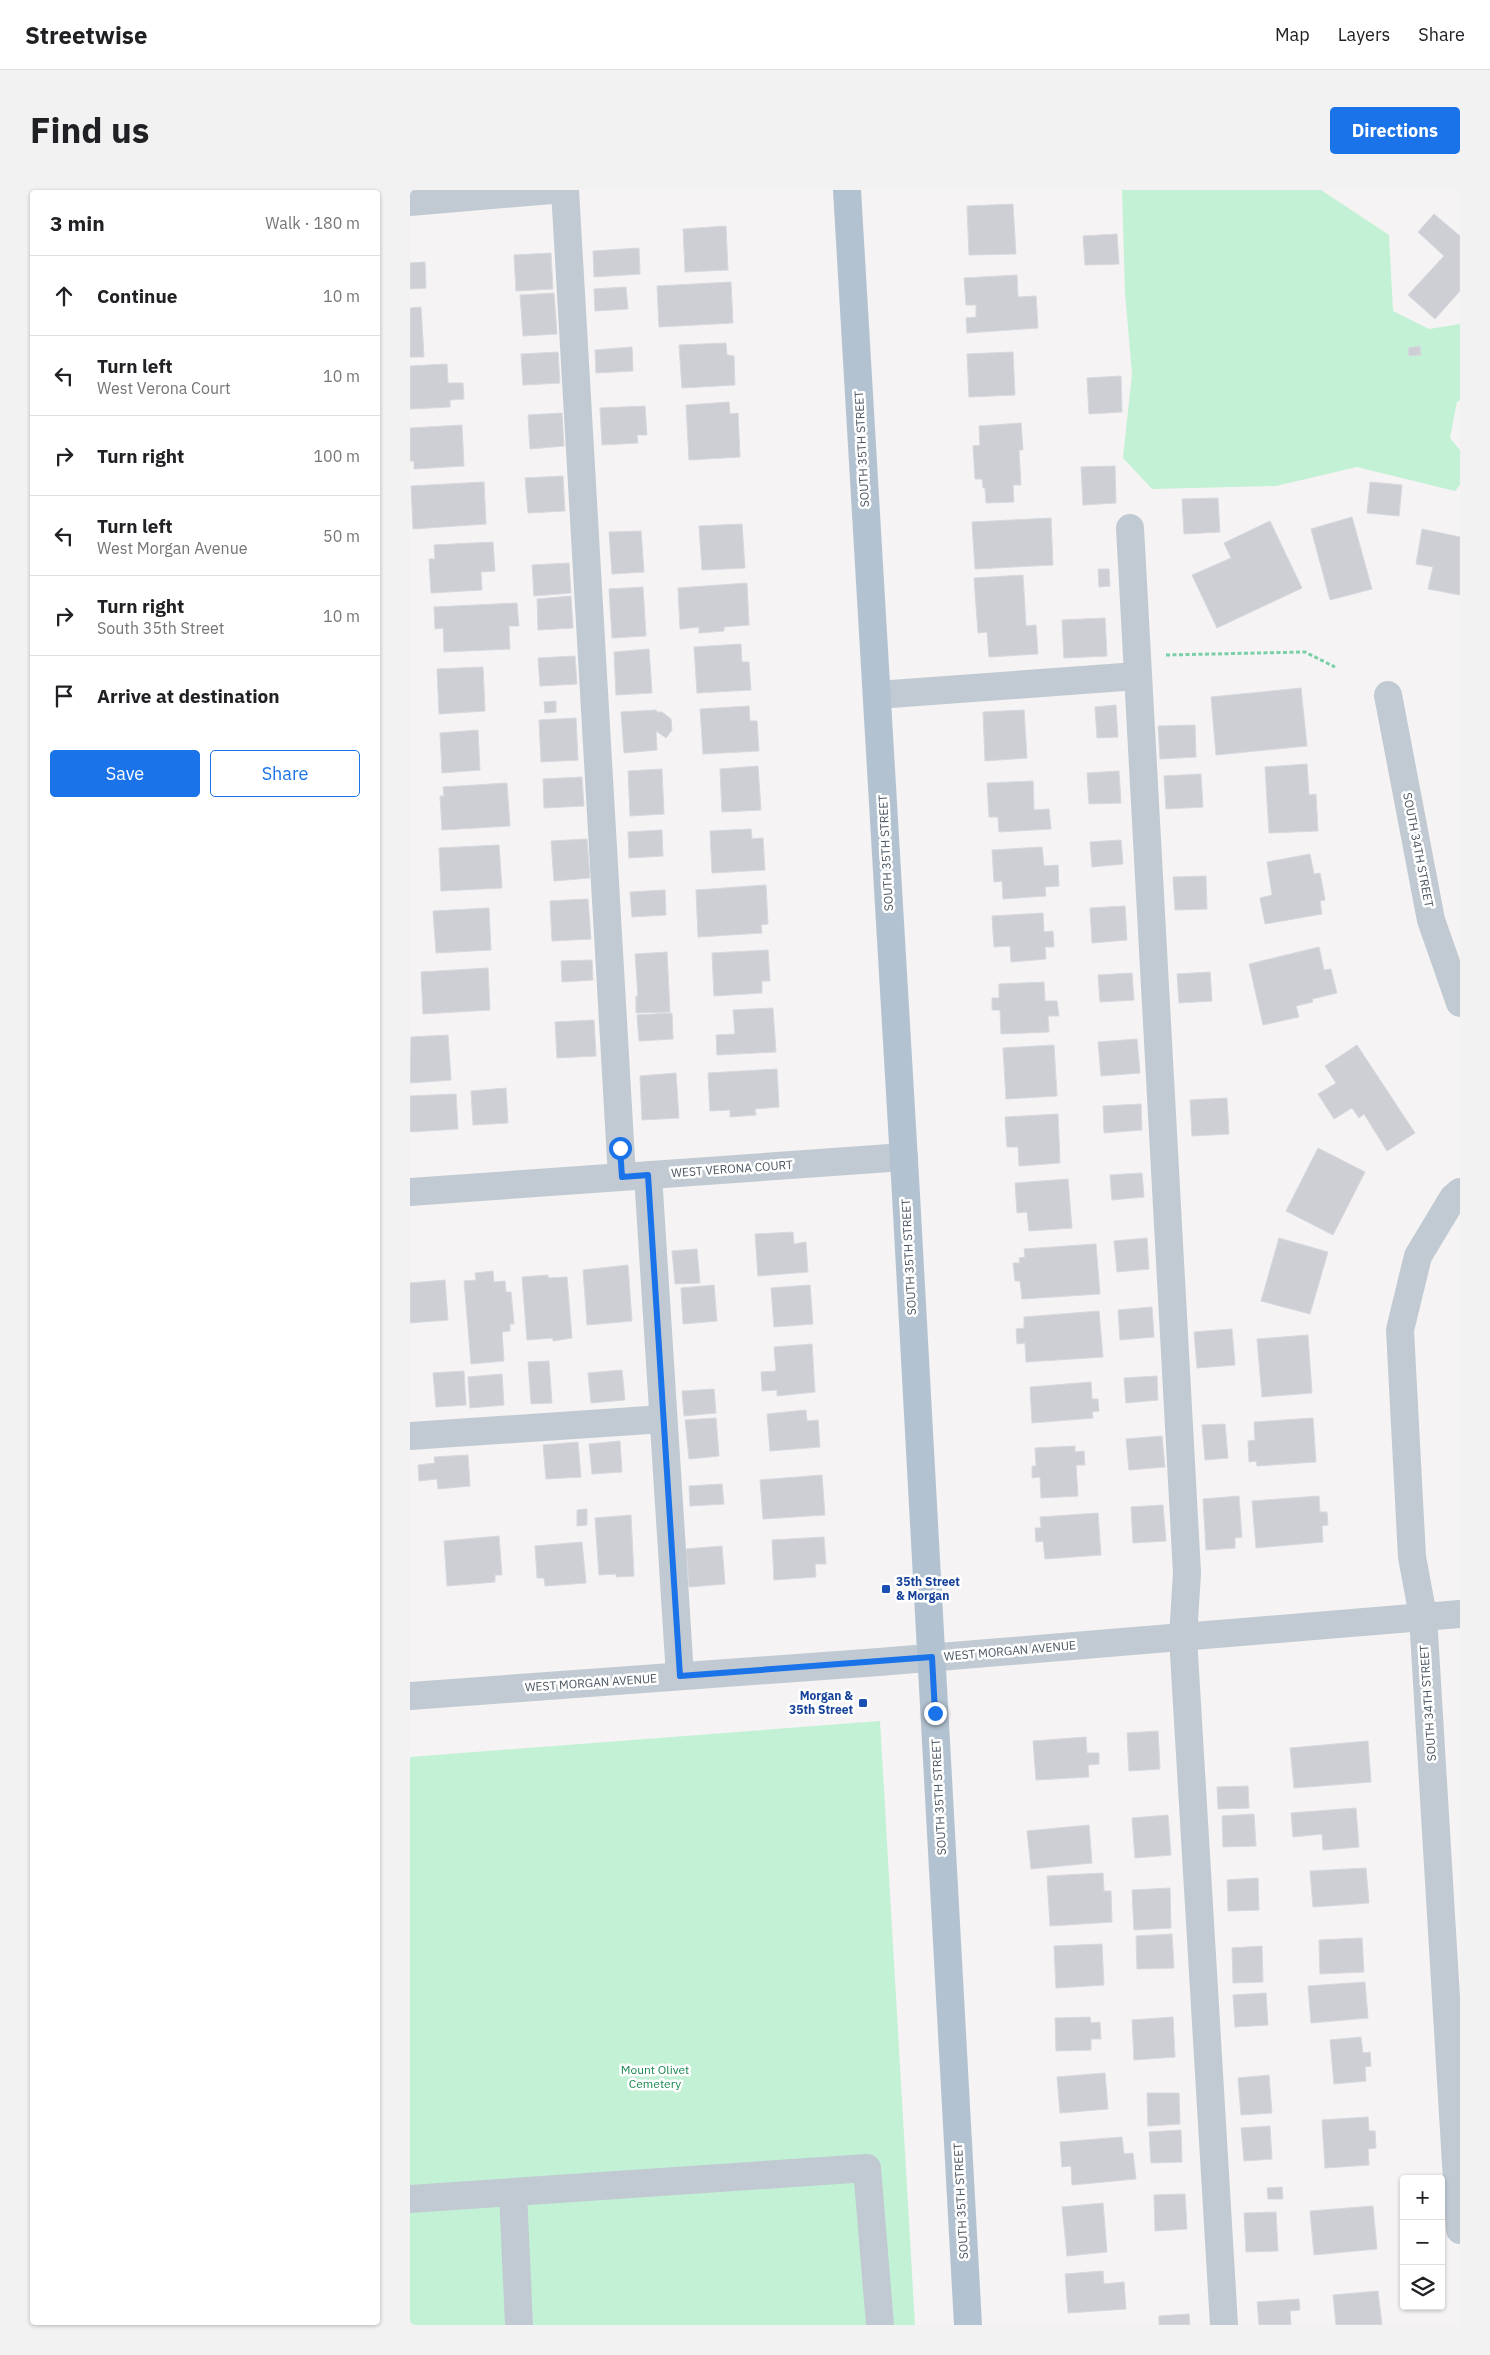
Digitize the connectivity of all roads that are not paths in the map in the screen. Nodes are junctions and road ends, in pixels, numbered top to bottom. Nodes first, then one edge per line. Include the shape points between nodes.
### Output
1 (552, 190) edge
2 (565, 190) edge
3 (847, 190) edge
4 (410, 202) edge
5 (1130, 528) dead end
6 (1136, 666) junction
7 (877, 695) junction
8 (1388, 695) dead end
9 (1460, 1003) edge
10 (904, 1158) junction
11 (635, 1176) junction
12 (410, 1192) edge
13 (1460, 1192) edge
14 (664, 1419) junction
15 (410, 1436) edge
16 (1460, 1614) edge
17 (1423, 1616) junction
18 (1182, 1637) junction
19 (932, 1657) junction
20 (680, 1676) junction
21 (410, 1696) edge
22 (513, 2192) junction
23 (410, 2199) edge
24 (1460, 2230) edge
25 (519, 2325) edge
26 (880, 2325) edge
27 (968, 2325) edge
28 (1224, 2325) edge

1 - 4 street
2 - 11 street
3 - 7 main road, SOUTH 35TH STREET
5 - 6 street
6 - 7 street
6 - 18 street via 1187,1574
7 - 10 main road, SOUTH 35TH STREET
8 - 9 street, SOUTH 34TH STREET via 1431,920
10 - 11 street, WEST VERONA COURT
10 - 19 main road, SOUTH 35TH STREET
11 - 12 street, WEST VERONA COURT
11 - 14 street
13 - 17 street, SOUTH 34TH STREET via 1453,1198 1418,1256 1400,1330 1412,1557
14 - 15 street
14 - 20 street
16 - 17 street, WEST MORGAN AVENUE
17 - 18 street, WEST MORGAN AVENUE
17 - 24 street, SOUTH 34TH STREET
18 - 19 street, WEST MORGAN AVENUE
18 - 28 street
19 - 20 street, WEST MORGAN AVENUE
19 - 27 main road, SOUTH 35TH STREET
20 - 21 street, WEST MORGAN AVENUE
22 - 23 street
22 - 25 street
22 - 26 street via 867,2168

